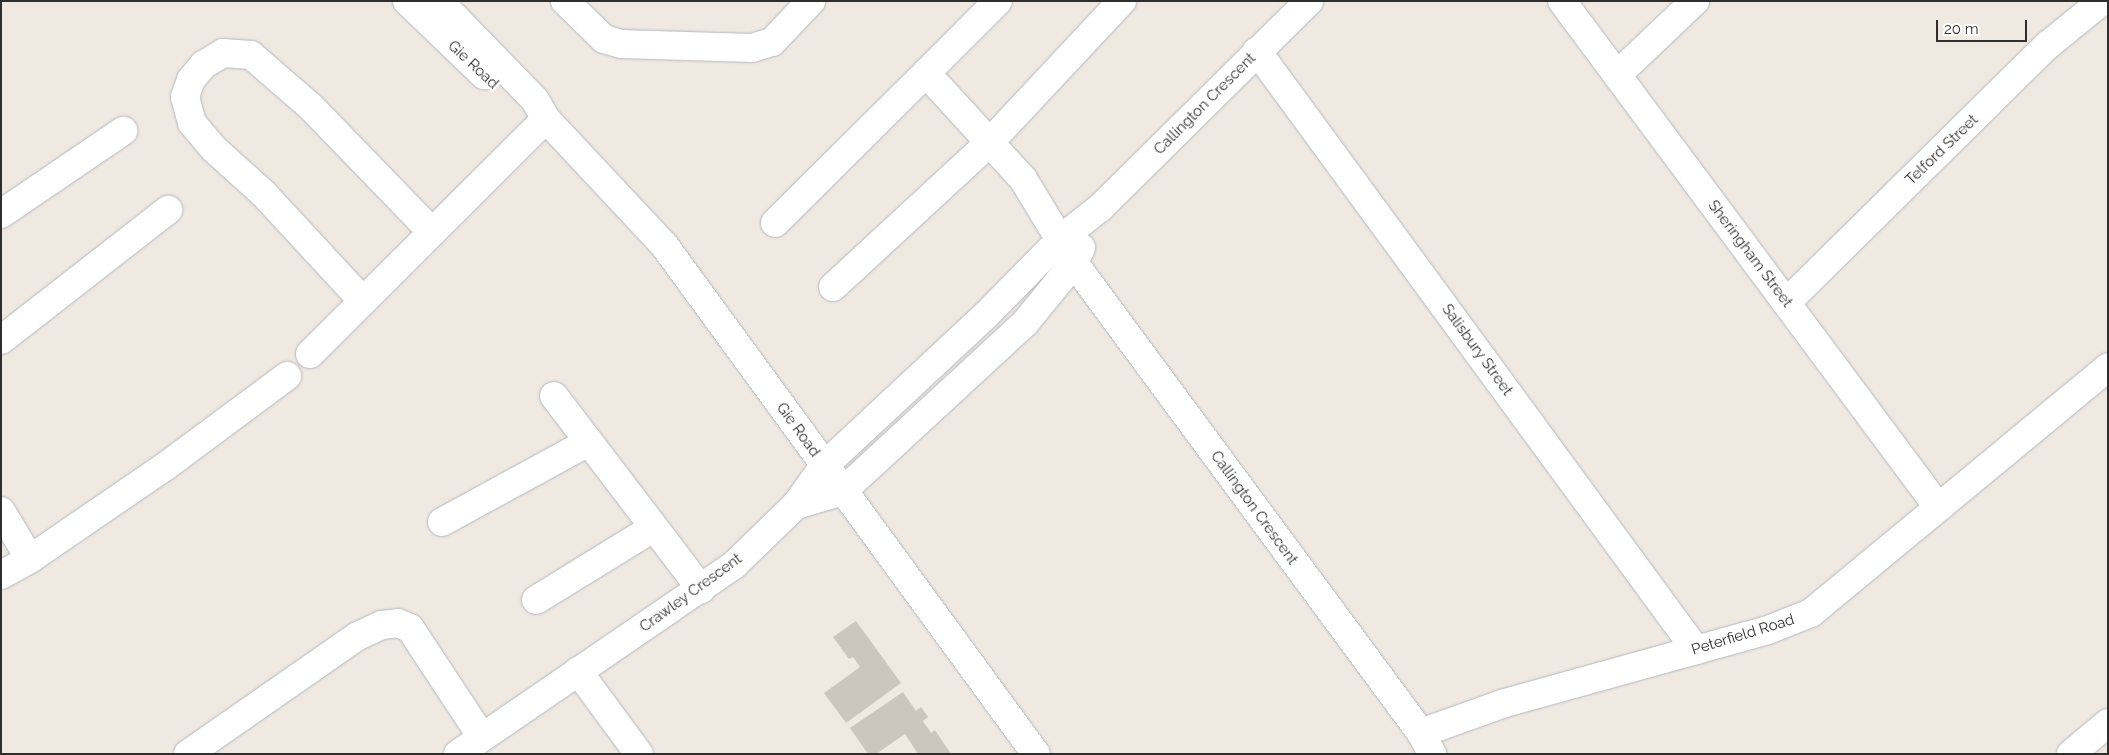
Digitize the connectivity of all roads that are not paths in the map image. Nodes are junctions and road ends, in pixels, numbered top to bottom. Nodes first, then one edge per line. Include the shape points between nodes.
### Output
1 (407, 1) edge
2 (439, 1) edge
3 (565, 1) edge
4 (811, 1) edge
5 (998, 1) edge
6 (1122, 1) edge
7 (1309, 1) edge
8 (1562, 1) edge
9 (1695, 1) edge
10 (2104, 1) edge
11 (2108, 14) edge
12 (1257, 51) junction
13 (926, 73) junction
14 (1617, 75) junction
15 (546, 119) junction
16 (122, 131) dead end
17 (990, 143) junction
18 (1101, 206) junction
19 (168, 210) dead end
20 (1, 214) edge
21 (775, 223) dead end
22 (432, 232) junction
23 (1062, 238) junction
24 (1074, 263) junction
25 (833, 287) dead end
26 (362, 300) junction
27 (1786, 303) junction
28 (1, 340) edge
29 (310, 354) dead end
30 (2108, 367) edge
31 (287, 376) dead end
32 (554, 396) dead end
33 (589, 442) junction
34 (824, 466) junction
35 (844, 491) junction
36 (796, 505) junction
37 (1938, 508) junction
38 (1, 511) edge
39 (442, 522) dead end
40 (653, 528) junction
41 (30, 559) junction
42 (1, 575) edge
43 (701, 589) junction
44 (536, 600) dead end
45 (1696, 650) junction
46 (578, 671) junction
47 (2108, 723) edge
48 (482, 737) junction
49 (1427, 744) edge
50 (188, 754) edge
51 (458, 754) edge
52 (639, 754) edge
53 (1036, 754) edge
54 (2071, 754) edge

1 - 15 street, Gie Road via 511,100
2 - 15 street, Gie Road via 485,53 535,100
3 - 4 street via 604,39 621,44 752,48 772,42
5 - 13 street
6 - 17 street
7 - 12 street, Callington Crescent
8 - 14 street, Sheringham Street
9 - 14 street
10 - 11 street
10 - 27 street, Telford Street via 2048,45
12 - 18 street, Callington Crescent
12 - 45 street, Salisbury Street
13 - 17 street
13 - 21 street
14 - 27 street, Sheringham Street
15 - 22 street
15 - 34 street, Gie Road via 664,245
16 - 20 street
17 - 23 street via 1023,179
17 - 25 street
18 - 23 street, Callington Crescent
18 - 24 street, Callington Crescent
19 - 28 street
22 - 26 street
22 - 26 street via 311,107 251,55 223,53 203,65 191,80 184,97 192,123 214,150 264,194
23 - 24 street, Callington Crescent
23 - 34 street, Callington Crescent via 985,316
24 - 35 street, Callington Crescent via 1025,323
24 - 49 street, Callington Crescent
26 - 29 street
27 - 37 street, Sheringham Street
30 - 37 street, Peterfield Road
31 - 41 street via 166,466
32 - 33 street
33 - 39 street
33 - 40 street
34 - 35 street, Gie Road
34 - 36 street, Crawley Crescent
35 - 36 street, Crawley Crescent
35 - 53 street, Gie Road
36 - 43 street, Crawley Crescent via 734,565
37 - 45 street, Peterfield Road via 1811,613 1768,630
38 - 41 street
40 - 43 street
40 - 44 street
41 - 42 street
43 - 46 street, Crawley Crescent
45 - 49 street, Peterfield Road via 1505,703
46 - 48 street, Crawley Crescent
46 - 52 street
47 - 54 street
48 - 50 street via 410,628 398,623 382,625 358,636
48 - 51 street, Crawley Crescent

